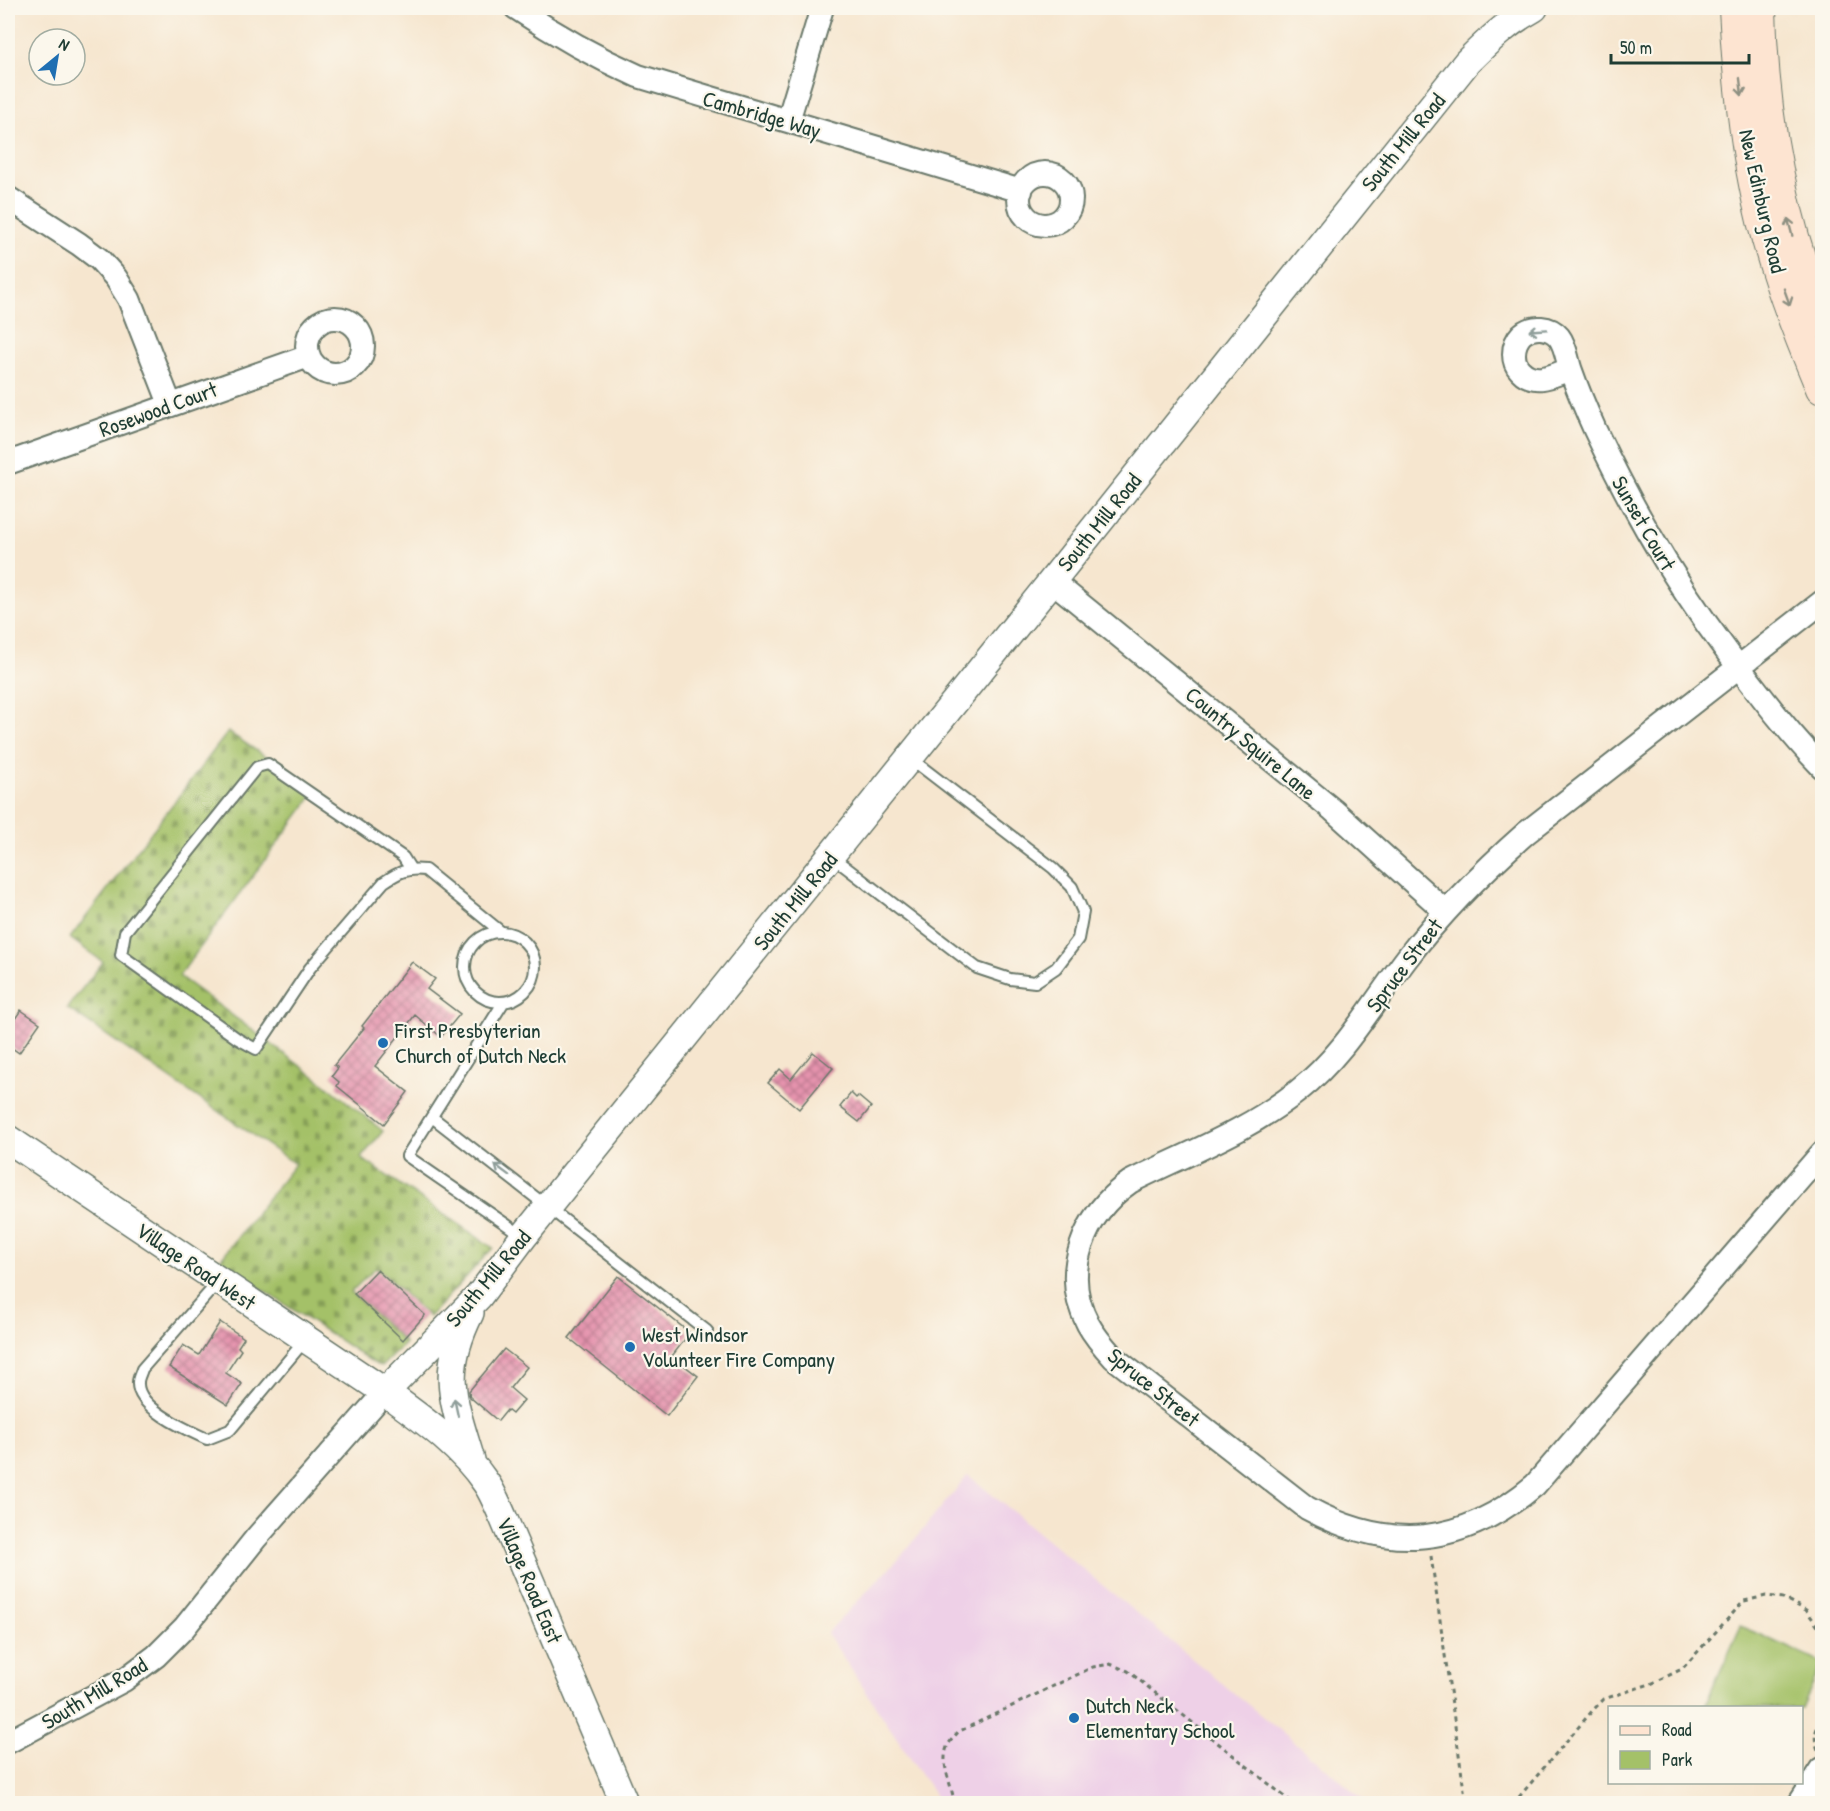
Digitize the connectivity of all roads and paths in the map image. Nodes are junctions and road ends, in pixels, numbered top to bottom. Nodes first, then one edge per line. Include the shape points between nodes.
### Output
1 (516, 8) edge
2 (822, 8) edge
3 (1534, 8) edge
4 (1735, 8) edge
5 (1760, 8) edge
6 (788, 121) junction
7 (1021, 191) dead end
8 (8, 198) edge
9 (1822, 322) edge
10 (309, 356) dead end
11 (1570, 369) dead end
12 (1822, 388) edge
13 (170, 404) junction
14 (8, 463) edge
15 (1052, 581) junction
16 (1822, 602) edge
17 (1738, 667) junction
18 (910, 758) junction
19 (1822, 767) edge
20 (831, 856) junction
21 (410, 868) junction
22 (1445, 911) junction
23 (500, 931) junction
24 (503, 1003) junction
25 (432, 1117) junction
26 (8, 1139) edge
27 (1822, 1153) edge
28 (548, 1206) junction
29 (524, 1236) junction
30 (219, 1281) junction
31 (479, 1296) junction
32 (707, 1331) dead end
33 (306, 1339) junction
34 (385, 1392) junction
35 (472, 1464) junction
36 (1431, 1554) dead end
37 (1822, 1632) edge
38 (1822, 1719) edge
39 (8, 1742) edge
40 (1821, 1761) edge
41 (625, 1803) edge
42 (954, 1803) edge
43 (1294, 1803) edge
44 (1466, 1803) edge
45 (1513, 1803) edge
46 (1799, 1803) edge

1 - 6 street, Cambridge Way via 561,38 638,76
2 - 6 street
3 - 15 street, South Mill Road via 1492,37 1467,62
4 -> 12 main road, New Edinburg Road via 1747,143 1755,187 1784,290
9 -> 5 main road, New Edinburg Road via 1806,283 1778,182 1764,76
6 - 7 street, Cambridge Way
8 - 13 street via 79,244 116,278 129,299
10 - 13 street, Rosewood Court
11 - 17 street, Sunset Court via 1621,485 1650,537 1691,603
13 - 14 street, Rosewood Court
15 - 18 street, South Mill Road
15 - 22 street, Country Squire Lane via 1333,810
16 - 17 street, Spruce Street
17 - 19 street
17 - 22 street, Spruce Street via 1526,832
18 - 20 street, South Mill Road
18 - 20 lane via 1053,868 1072,887 1083,912 1077,939 1056,968 1035,982 977,968
20 - 28 street, South Mill Road
21 - 21 lane via 403,856 268,764 257,768 125,932 121,955 256,1049 309,968 384,882
21 - 23 lane via 425,870
22 - 27 street, Spruce Street via 1321,1071 1265,1114 1114,1193 1090,1223 1079,1252 1079,1298 1087,1323 1099,1342 1114,1358 1307,1508 1353,1529 1409,1538 1465,1528 1516,1501 1535,1485
23 - 24 lane via 523,939 536,960 536,972 525,993
23 - 24 lane via 479,938 466,957 465,968 467,979 481,997
24 - 25 lane
28 -> 25 lane
25 - 29 lane via 407,1156
26 - 30 street, Village Road West
28 - 29 street, South Mill Road
28 - 32 lane
29 - 31 street, South Mill Road
30 - 33 street, Village Road West
30 - 33 lane via 142,1369 138,1383 142,1398 175,1425 207,1439 230,1430
31 - 34 street, South Mill Road
35 -> 31 street via 454,1406 451,1377 462,1330
33 - 34 street, Village Road West
34 - 35 street, Village Road East via 442,1435
34 - 39 street, South Mill Road via 156,1656 124,1680
35 - 41 street, Village Road East via 503,1517
36 - 44 path
37 - 45 path via 1806,1611 1783,1598 1744,1600 1682,1669 1604,1699
38 - 40 path via 1814,1739
40 - 46 street
42 - 43 path via 945,1767 947,1747 958,1732 1093,1667 1110,1664 1128,1671

